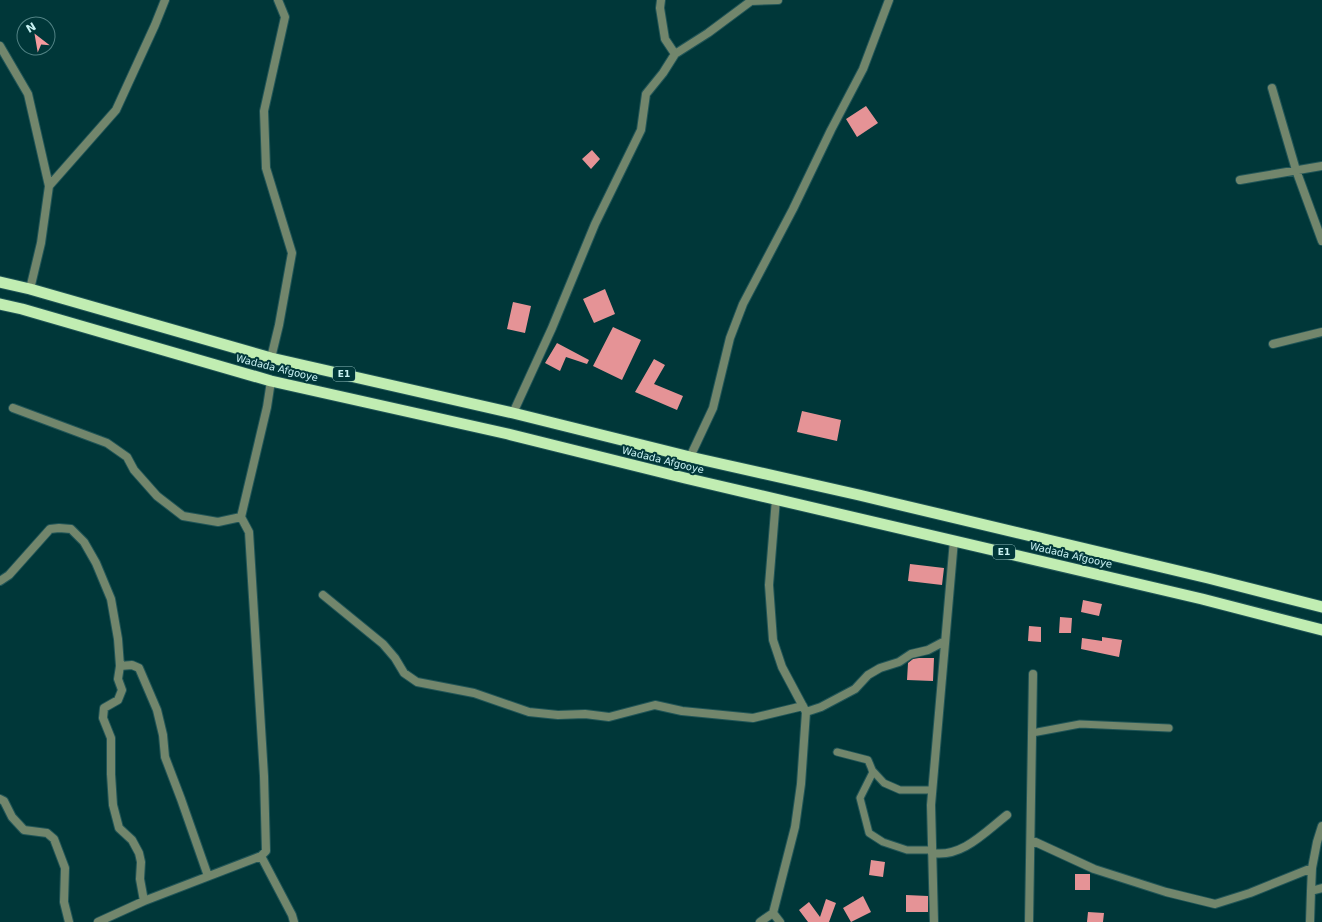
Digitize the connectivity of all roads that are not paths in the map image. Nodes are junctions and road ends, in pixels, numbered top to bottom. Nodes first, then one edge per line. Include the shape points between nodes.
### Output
1 (165, 0) edge
2 (278, 0) edge
3 (661, 0) edge
4 (778, 0) edge
5 (889, 0) edge
6 (0, 46) edge
7 (675, 54) junction
8 (1272, 88) dead end
9 (1322, 166) edge
10 (1296, 170) junction
11 (1240, 180) dead end
12 (49, 186) junction
13 (1322, 242) edge
14 (0, 282) edge
15 (30, 289) junction
16 (0, 304) edge
17 (1322, 332) edge
18 (1274, 344) dead end
19 (271, 358) junction
20 (271, 381) junction
21 (13, 408) dead end
22 (513, 413) junction
23 (690, 457) junction
24 (776, 499) junction
25 (241, 516) junction
26 (954, 540) junction
27 (0, 581) edge
28 (323, 595) dead end
29 (1322, 607) edge
30 (1322, 630) edge
31 (945, 641) junction
32 (120, 666) junction
33 (1033, 674) dead end
34 (804, 709) junction
35 (1169, 728) dead end
36 (1032, 733) junction
37 (837, 752) dead end
38 (872, 770) junction
39 (932, 790) junction
40 (0, 799) edge
41 (1007, 815) dead end
42 (1322, 826) edge
43 (1030, 840) junction
44 (932, 852) junction
45 (261, 856) junction
46 (1312, 868) junction
47 (208, 876) junction
48 (1322, 888) edge
49 (1311, 891) junction
50 (144, 901) junction
51 (773, 913) junction
52 (69, 922) edge
53 (98, 922) edge
54 (294, 922) edge
55 (760, 922) edge
56 (780, 922) edge
57 (934, 922) edge
58 (1029, 922) edge
59 (1310, 922) edge

1 - 12 street via 116,110
2 - 19 street via 286,17 264,111 266,168 292,253
3 - 7 street via 665,39
4 - 7 street via 751,1
5 - 23 street via 863,69 743,304 730,338 713,408
6 - 12 street via 28,94
7 - 22 street via 646,94 640,130 595,224
8 - 10 street
9 - 10 street
10 - 11 street
10 - 13 street
12 - 15 street via 41,243
14 - 15 highway, Wadada Afgooye / E1
15 - 19 highway, Wadada Afgooye / E1
16 - 20 highway, Wadada Afgooye / E1
17 - 18 street
19 - 22 highway, Wadada Afgooye / E1
20 - 24 highway, Wadada Afgooye / E1 via 508,434
20 - 25 street
21 - 25 street via 107,443 127,457 134,470 157,496 183,516 218,522
22 - 23 highway, Wadada Afgooye / E1
23 - 29 highway, Wadada Afgooye / E1 via 859,495
24 - 26 highway, Wadada Afgooye / E1
24 - 34 street via 769,585 773,640 782,667
25 - 45 street via 249,532 264,776 266,851
26 - 30 highway, Wadada Afgooye / E1
26 - 31 street
27 - 32 street via 9,575 50,529 71,529 84,542 96,563 111,599
28 - 34 street via 383,644 404,673 417,682 474,693 529,712 610,717 655,705 682,711 753,718
31 - 34 street via 880,668 868,675 855,689 821,707
31 - 39 street
32 - 47 street via 139,668 157,710 165,757
32 - 50 street via 118,679 122,690 118,700 104,708 103,718 111,738 113,806 119,828 132,840 139,853
33 - 36 street
34 - 51 street via 802,784 795,827
35 - 36 lane via 1080,724
36 - 43 street
37 - 38 lane via 868,760
38 - 39 lane via 884,783 900,790
38 - 44 lane via 860,798 869,833 883,842 907,850
39 - 44 street
40 - 52 street via 24,830 47,833 54,839 65,868 64,902
41 - 44 street via 964,848 941,855
42 - 46 street
43 - 46 street via 1094,869 1166,892 1215,904
43 - 58 street
44 - 57 street
45 - 47 street
45 - 54 street
46 - 49 street
47 - 50 street
48 - 49 street
49 - 59 street
50 - 53 street
51 - 55 street
51 - 56 street

